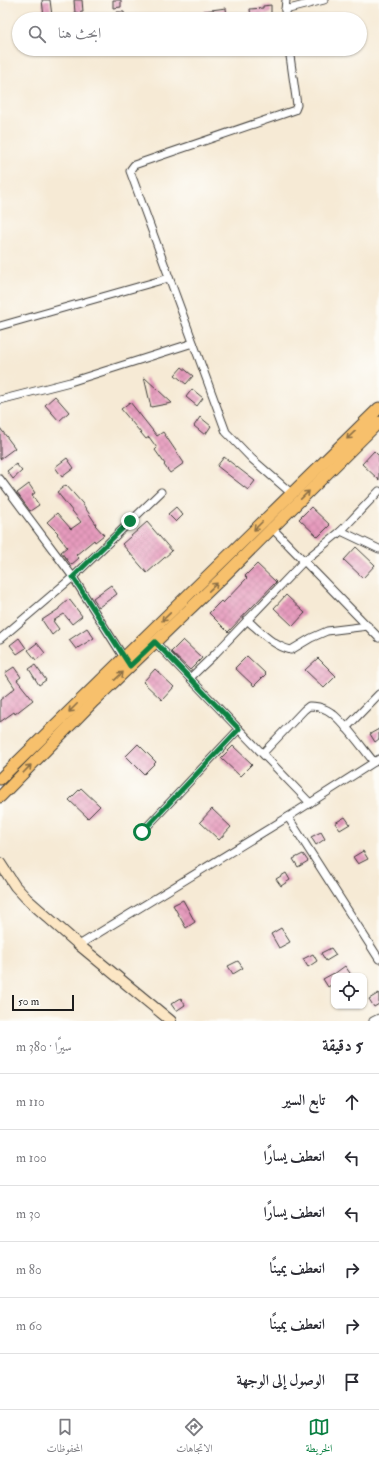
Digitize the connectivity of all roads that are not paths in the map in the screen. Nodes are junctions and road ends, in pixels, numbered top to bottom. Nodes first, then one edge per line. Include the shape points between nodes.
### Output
1 (286, 0) edge
2 (324, 0) edge
3 (285, 10) joint
4 (290, 56) edge
5 (169, 278) junction
6 (0, 326) edge
7 (193, 343) junction
8 (0, 400) edge
9 (379, 408) edge
10 (379, 422) edge
11 (0, 479) edge
12 (379, 491) edge
13 (161, 492) dead end
14 (291, 493) junction
15 (271, 528) junction
16 (341, 530) junction
17 (379, 549) edge
18 (304, 561) junction
19 (73, 577) junction
20 (247, 620) junction
21 (368, 626) junction
22 (379, 638) edge
23 (0, 639) edge
24 (155, 642) junction
25 (127, 662) junction
26 (190, 678) junction
27 (379, 694) edge
28 (346, 728) junction
29 (239, 729) junction
30 (263, 753) junction
31 (376, 760) edge
32 (0, 780) edge
33 (0, 797) edge
34 (310, 802) junction
35 (288, 817) junction
36 (142, 832) dead end
37 (0, 863) edge
38 (79, 945) junction
39 (379, 959) edge
40 (379, 1018) edge
41 (171, 1021) edge
42 (373, 1021) edge

1 - 3 street
2 - 3 street
4 - 5 street via 297,105 295,110 134,165 131,169
5 - 6 street
5 - 7 street
7 - 8 street via 70,382
7 - 14 street via 226,432
9 -> 14 main road
15 -> 10 main road
11 - 19 street
12 - 16 street
13 - 19 street
14 -> 25 main road
15 - 18 street
24 -> 15 main road
16 - 17 street
16 - 18 street
18 - 20 street
18 - 21 street
19 - 23 street
19 - 25 street
20 - 21 street via 272,642 291,650 327,631
20 - 26 street
21 - 22 street
24 - 25 main road
24 - 26 street
25 -> 32 main road
33 -> 25 main road
26 - 29 street
27 - 28 street
28 - 30 street via 328,710 309,706
28 - 31 street
29 - 30 street
29 - 36 street
30 - 34 street
31 - 34 street
34 - 35 street
35 - 38 street
35 - 39 street
37 - 38 street via 27,899
38 - 41 street
40 - 42 street

